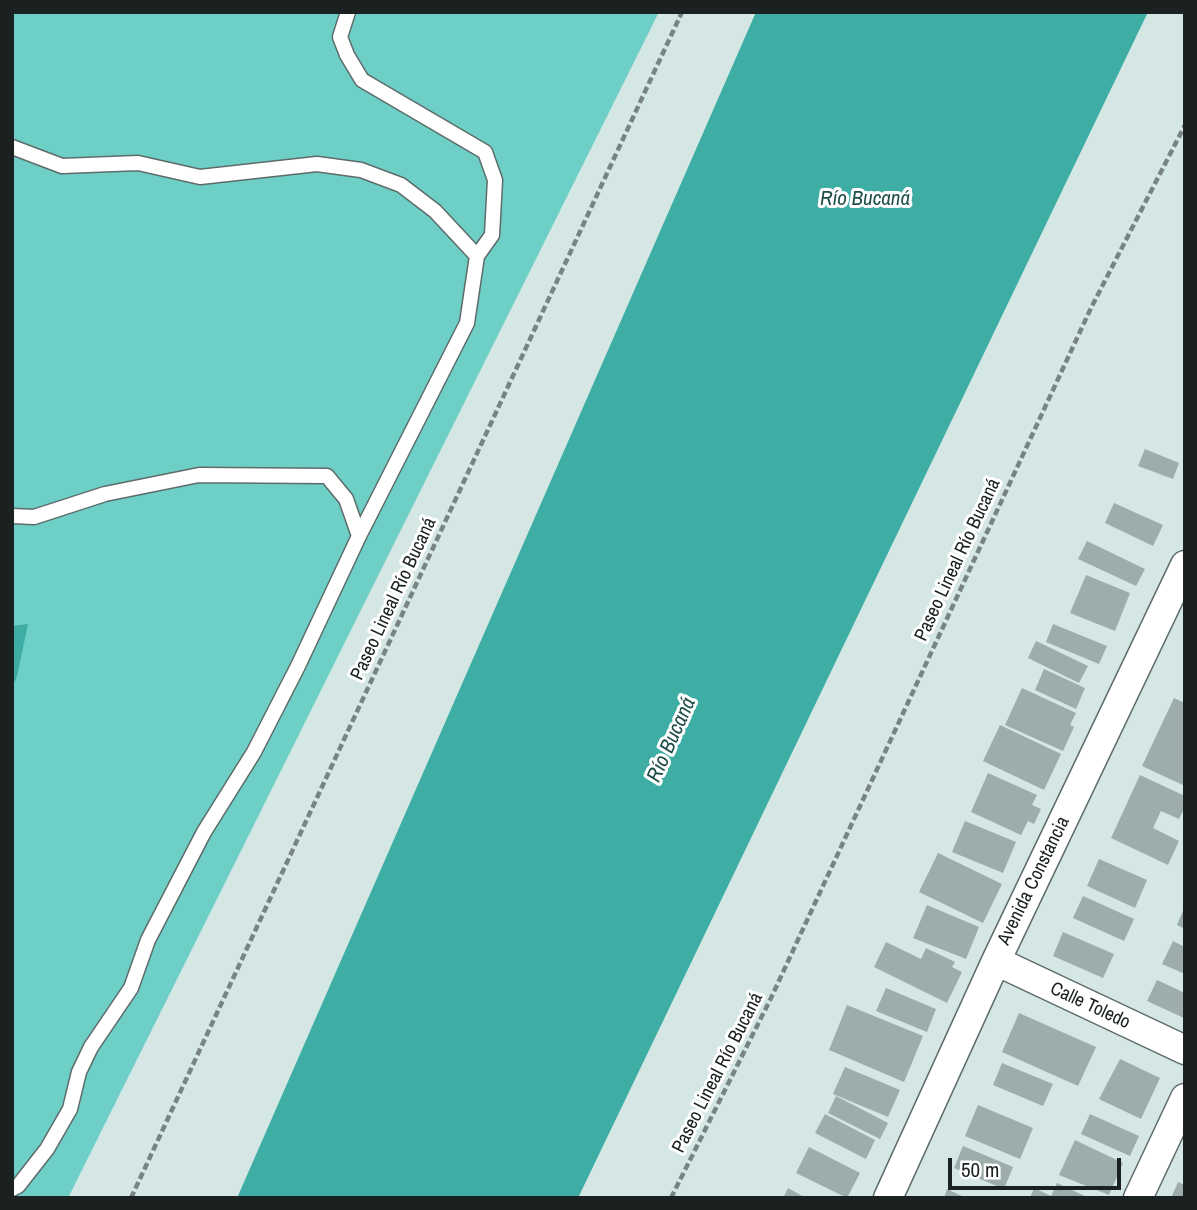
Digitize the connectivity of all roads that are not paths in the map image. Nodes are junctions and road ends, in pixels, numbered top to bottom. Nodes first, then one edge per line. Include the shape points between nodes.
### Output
1 (348, 12) edge
2 (12, 147) edge
3 (477, 256) junction
4 (12, 516) edge
5 (359, 536) junction
6 (1185, 565) edge
7 (996, 961) junction
8 (1185, 1050) edge
9 (1185, 1098) edge
10 (12, 1189) edge
11 (888, 1198) edge
12 (1138, 1198) edge

1 - 3 lane via 340,37 362,80 485,152 495,180 492,235
2 - 3 lane via 62,166 138,163 200,177 317,163 360,170 401,185 435,211
3 - 5 lane via 467,323
4 - 5 lane via 34,517 104,494 199,475 327,476 346,499
5 - 10 lane via 254,752 204,832 148,940 131,988 91,1047 79,1072 71,1109 47,1149
6 - 7 street, Avenida Constancia
7 - 8 street, Calle Toledo
7 - 11 street, Avenida Constancia
9 - 12 street

